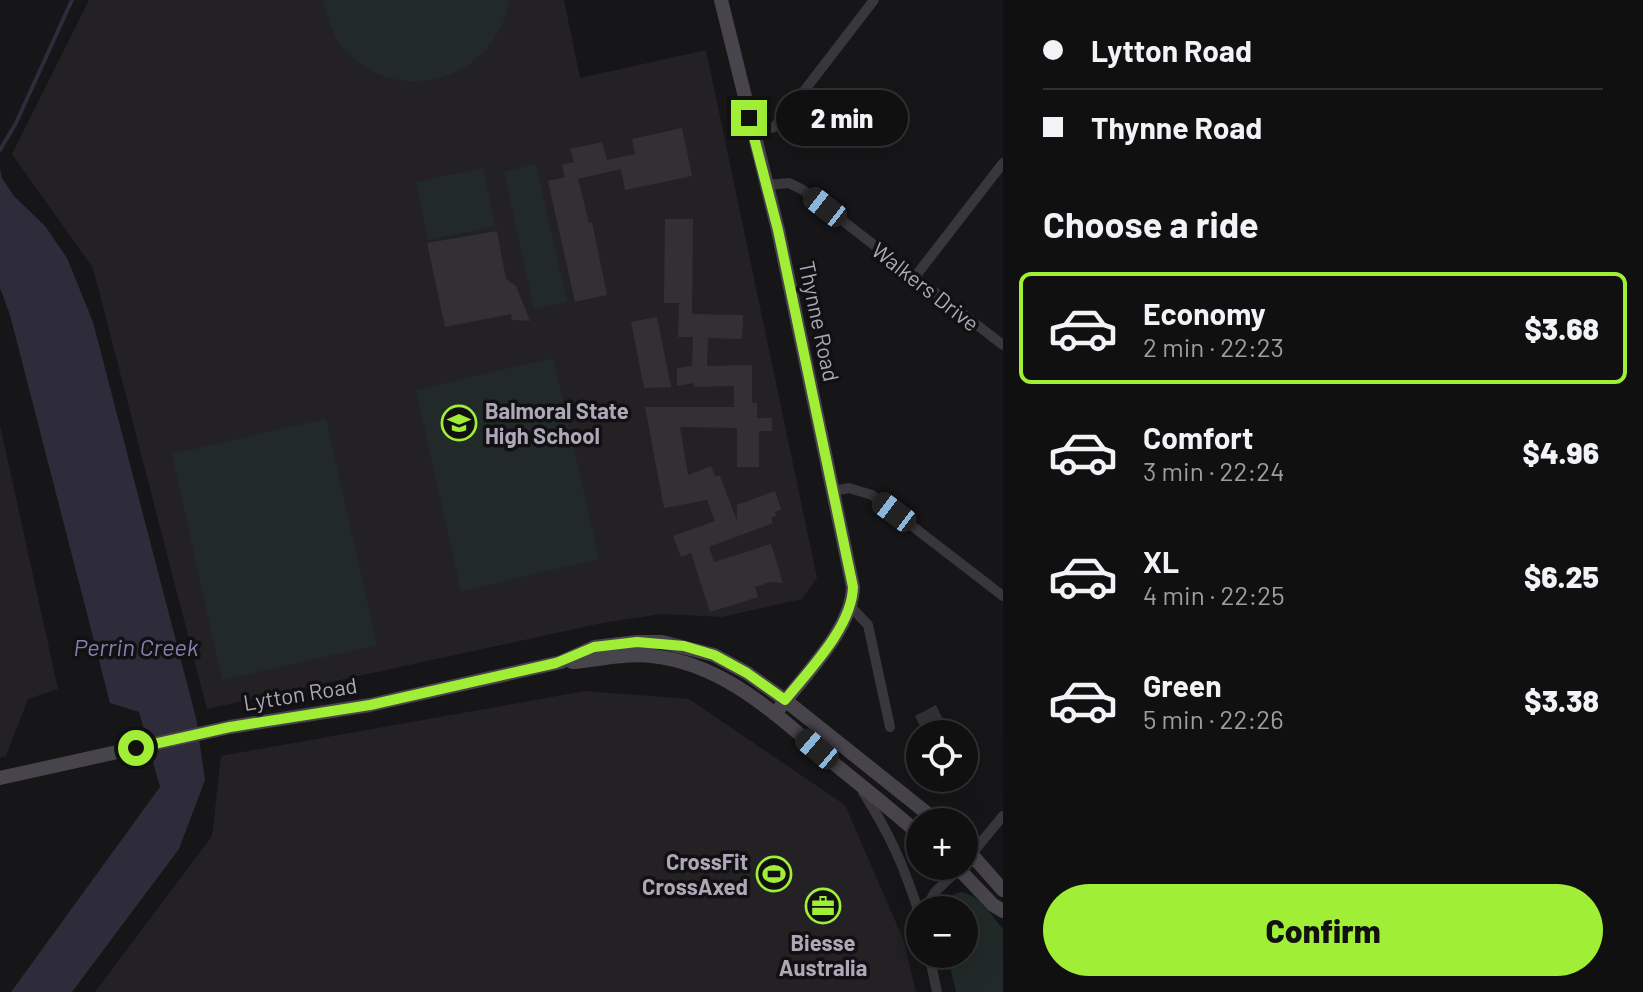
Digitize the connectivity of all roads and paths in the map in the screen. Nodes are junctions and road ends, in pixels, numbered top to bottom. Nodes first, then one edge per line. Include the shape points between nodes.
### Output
1 (721, 0) edge
2 (874, 0) edge
3 (754, 134) junction
4 (1003, 163) edge
5 (767, 185) junction
6 (914, 278) junction
7 (1003, 345) edge
8 (834, 491) junction
9 (1003, 596) edge
10 (850, 606) junction
11 (561, 662) junction
12 (785, 700) junction
13 (775, 714) junction
14 (890, 727) dead end
15 (0, 778) edge
16 (858, 784) junction
17 (920, 808) edge
18 (1003, 816) edge
19 (906, 823) edge
20 (978, 844) edge
21 (978, 872) edge
22 (946, 880) edge
23 (976, 880) edge
24 (1003, 890) edge
25 (914, 896) edge
26 (933, 896) edge
27 (1003, 911) edge
28 (932, 968) edge
29 (937, 992) edge

1 - 3 main road, Thynne Road
2 - 3 street via 784,117
3 - 5 main road, Thynne Road
4 - 6 street
5 - 6 street, Walkers Drive via 789,183 803,190
5 - 8 main road, Thynne Road
6 - 7 street, Walkers Drive
8 - 9 street via 849,488 872,495
8 - 10 main road, Thynne Road via 853,587
10 - 12 main road via 837,633
10 - 14 street via 868,625
11 - 12 main road, Lytton Road via 594,647 662,642 731,663
11 - 13 main road, Lytton Road via 642,656 691,664 738,686
11 - 15 main road, Lytton Road via 370,705 212,730
12 - 13 main road
12 - 17 main road, Lytton Road
13 - 16 main road, Lytton Road
16 - 19 main road, Lytton Road
16 - 25 street via 902,860
18 - 20 street
21 - 24 main road
22 - 26 street
23 - 27 main road
28 - 29 street

